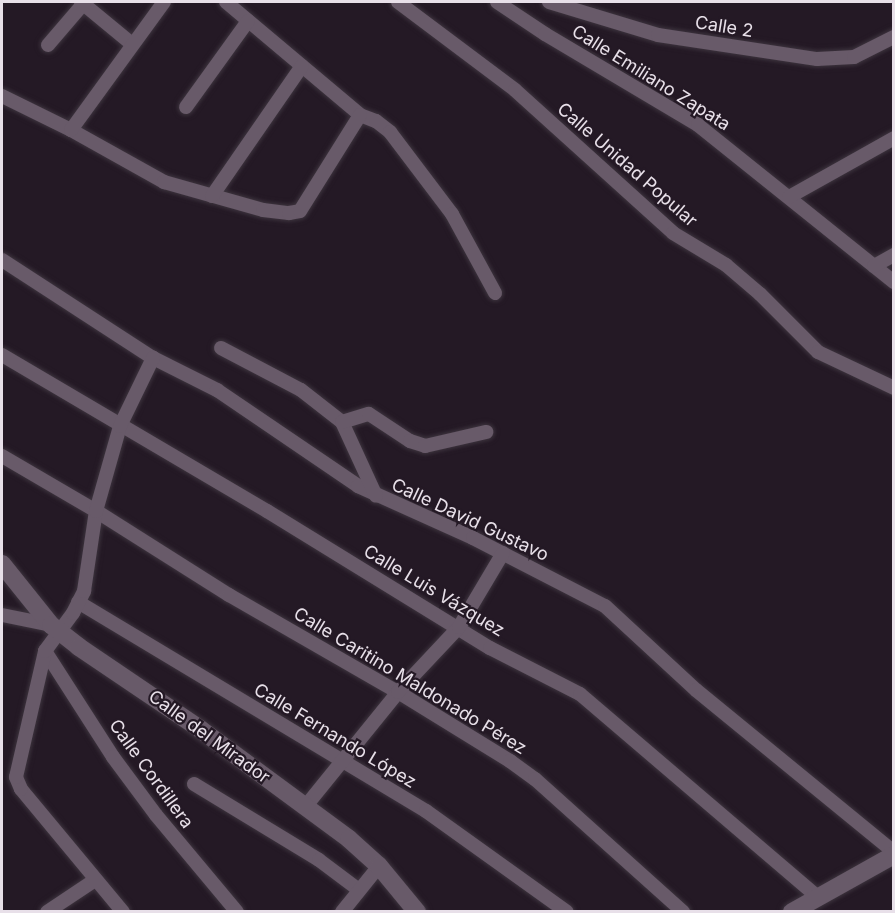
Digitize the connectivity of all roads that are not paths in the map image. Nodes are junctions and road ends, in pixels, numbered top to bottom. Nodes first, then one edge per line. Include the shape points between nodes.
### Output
1 (82, 2) edge
2 (164, 2) edge
3 (226, 2) edge
4 (398, 2) edge
5 (498, 2) edge
6 (549, 2) edge
7 (248, 21) junction
8 (894, 37) edge
9 (132, 44) junction
10 (48, 45) dead end
11 (302, 66) junction
12 (2, 96) edge
13 (186, 107) dead end
14 (360, 115) junction
15 (71, 130) junction
16 (894, 138) edge
17 (212, 196) junction
18 (789, 196) junction
19 (894, 255) edge
20 (2, 260) edge
21 (874, 266) junction
22 (894, 282) edge
23 (495, 293) dead end
24 (221, 348) dead end
25 (2, 355) edge
26 (153, 358) junction
27 (894, 388) edge
28 (342, 422) junction
29 (120, 426) junction
30 (486, 432) dead end
31 (2, 456) edge
32 (376, 496) junction
33 (96, 511) junction
34 (503, 553) junction
35 (2, 564) edge
36 (78, 602) junction
37 (2, 615) edge
38 (459, 627) junction
39 (55, 628) junction
40 (45, 651) junction
41 (398, 692) junction
42 (343, 759) junction
43 (194, 784) dead end
44 (305, 807) junction
45 (894, 854) edge
46 (379, 866) junction
47 (95, 880) junction
48 (359, 890) junction
49 (819, 898) junction
50 (47, 912) edge
51 (123, 912) edge
52 (237, 912) edge
53 (342, 912) edge
54 (417, 912) edge
55 (567, 912) edge
56 (683, 912) edge
57 (792, 912) edge

1 - 9 street
1 - 10 street
2 - 9 street
3 - 7 street
4 - 27 street, Calle Unidad Popular via 515,90 673,233 726,265 818,352
5 - 18 street, Calle Emiliano Zapata via 698,124
6 - 8 street, Calle 2 via 658,35 817,59 854,57
7 - 11 street
7 - 13 street
9 - 15 street
11 - 14 street
11 - 17 street
12 - 15 street
14 - 17 street via 300,211 263,210
14 - 23 street via 390,132 422,172 452,214
15 - 17 street via 164,182
16 - 18 street
18 - 21 street, Calle Emiliano Zapata
19 - 21 street
20 - 26 street, Calle David Gustavo
21 - 22 street, Calle Emiliano Zapata
24 - 28 street via 301,390
25 - 29 street, Calle Luis Vázquez
26 - 29 street
26 - 32 street, Calle David Gustavo via 217,390
28 - 30 street via 369,414 410,441 425,446
28 - 32 street
29 - 33 street
29 - 38 street, Calle Luis Vázquez
31 - 33 street, Calle Caritino Maldonado Pérez
32 - 34 street, Calle David Gustavo
33 - 36 street via 84,591
33 - 41 street, Calle Caritino Maldonado Pérez via 229,595
34 - 38 street
34 - 45 street, Calle David Gustavo via 605,606 696,690
35 - 39 street, Calle del Mirador
36 - 39 street
36 - 42 street, Calle Fernando López
37 - 39 street
38 - 41 street
38 - 49 street, Calle Luis Vázquez via 490,648 580,694
39 - 40 street
39 - 44 street, Calle del Mirador
40 - 47 street via 16,777 21,789
40 - 52 street, Calle Cordillera via 113,757
41 - 42 street
41 - 56 street, Calle Caritino Maldonado Pérez via 535,779
42 - 44 street
42 - 55 street, Calle Fernando López via 490,855
43 - 48 street via 319,860
44 - 46 street, Calle del Mirador
45 - 49 street
46 - 48 street
46 - 54 street, Calle del Mirador
47 - 50 street
47 - 51 street
48 - 53 street
49 - 57 street

